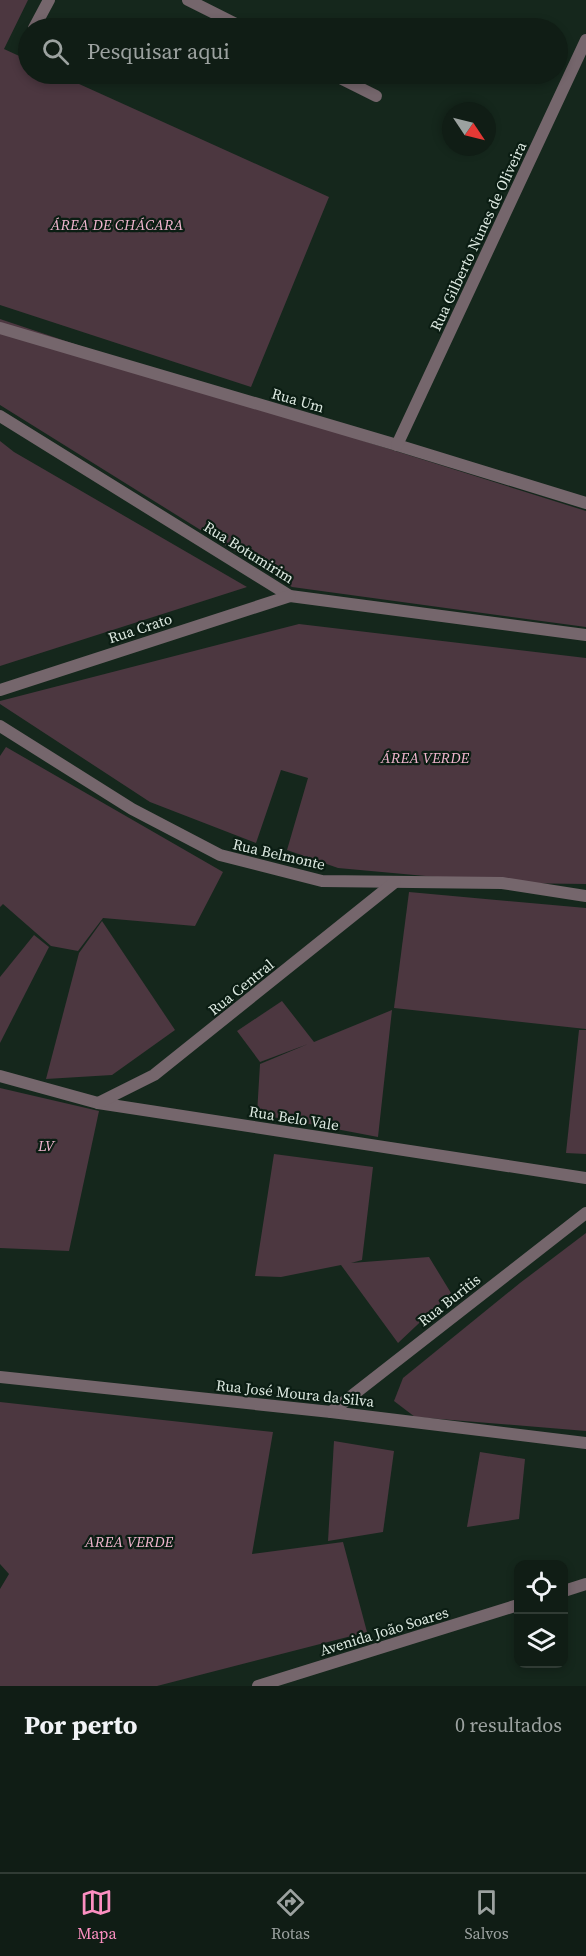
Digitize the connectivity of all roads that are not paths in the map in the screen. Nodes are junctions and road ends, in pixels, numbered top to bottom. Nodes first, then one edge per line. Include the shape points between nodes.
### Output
1 (49, 0) edge
2 (188, 0) edge
3 (39, 18) edge
4 (224, 18) edge
5 (586, 40) edge
6 (568, 79) edge
7 (352, 84) edge
8 (565, 84) edge
9 (376, 96) dead end
10 (0, 328) edge
11 (0, 416) edge
12 (397, 445) junction
13 (586, 503) edge
14 (290, 596) junction
15 (586, 635) edge
16 (0, 690) edge
17 (0, 726) edge
18 (395, 882) junction
19 (586, 896) edge
20 (0, 1076) edge
21 (98, 1103) junction
22 (586, 1178) edge
23 (586, 1213) edge
24 (0, 1377) edge
25 (331, 1412) junction
26 (586, 1443) edge
27 (586, 1584) edge
28 (568, 1590) edge
29 (514, 1607) edge
30 (258, 1686) edge

1 - 3 street
2 - 4 street
5 - 6 street, Rua Gilberto Nunes de Oliveira
7 - 9 street
8 - 12 street, Rua Gilberto Nunes de Oliveira
10 - 12 street, Rua Um
11 - 14 street, Rua Botumirim
12 - 13 street, Rua Um
14 - 15 street, Rua Botumirim
14 - 16 street, Rua Crato
17 - 18 street, Rua Belmonte via 132,809 220,855 322,881
18 - 19 street, Rua Belmonte via 502,883
18 - 21 street, Rua Central via 154,1075
20 - 21 street, Rua Belo Vale
21 - 22 street, Rua Belo Vale
23 - 25 street, Rua Buritis
24 - 25 street, Rua José Moura da Silva
25 - 26 street, Rua José Moura da Silva
27 - 28 street
29 - 30 street, Avenida João Soares

